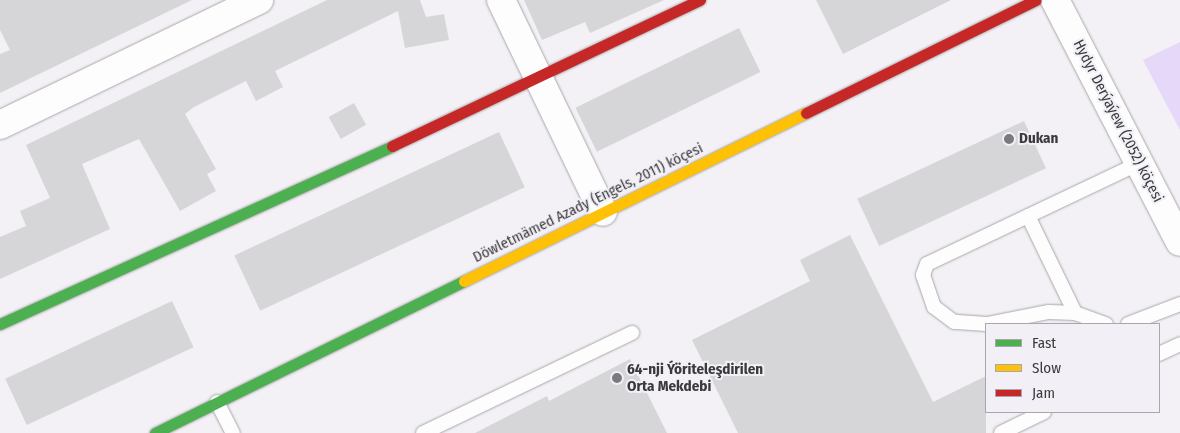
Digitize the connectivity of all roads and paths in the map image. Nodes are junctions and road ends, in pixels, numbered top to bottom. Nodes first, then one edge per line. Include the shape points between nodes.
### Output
1 (259, 0) edge
2 (501, 0) edge
3 (700, 0) edge
4 (1036, 0) edge
5 (1055, 0) edge
6 (536, 80) junction
7 (0, 125) edge
8 (1140, 163) junction
9 (602, 212) junction
10 (1028, 216) junction
11 (1180, 242) edge
12 (1180, 304) edge
13 (1074, 313) junction
14 (991, 323) edge
15 (1103, 323) edge
16 (1131, 323) edge
17 (0, 324) edge
18 (985, 324) edge
19 (632, 333) dead end
20 (1180, 344) edge
21 (1160, 354) edge
22 (217, 402) junction
23 (1042, 413) edge
24 (155, 433) edge
25 (233, 433) edge
26 (423, 433) edge
27 (1001, 433) edge

1 - 7 street
2 - 6 street
3 - 6 street
4 - 9 street, Döwletmämed Azady (Engels, 2011) köçesi
5 - 8 street, Hydyr Derýaýew (2052) köçesi
6 - 9 street
6 - 17 street
8 - 10 lane
8 - 11 street, Hydyr Derýaýew (2052) köçesi
9 - 22 street, Döwletmämed Azady (Engels, 2011) köçesi
10 - 13 lane
10 - 18 lane via 927,264 923,275 934,307 954,322
12 - 16 lane
13 - 14 lane via 1048,312
13 - 15 lane
19 - 26 lane
20 - 21 lane
22 - 24 street, Döwletmämed Azady (Engels, 2011) köçesi
22 - 25 lane
23 - 27 lane

